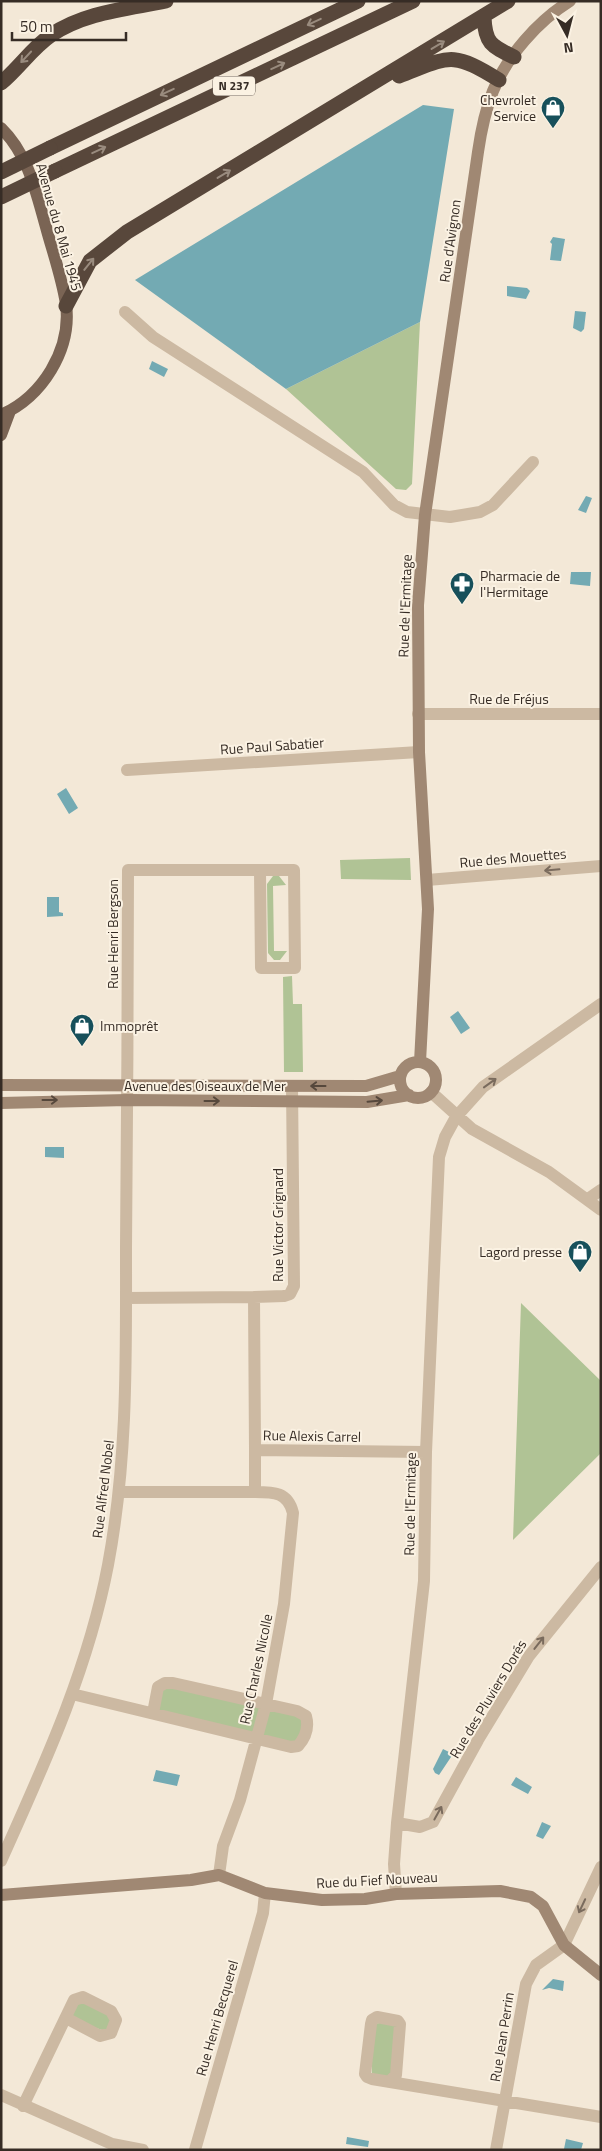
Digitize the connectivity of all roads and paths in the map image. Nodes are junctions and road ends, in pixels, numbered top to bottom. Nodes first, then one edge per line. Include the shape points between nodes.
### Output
1 (166, 1) edge
2 (358, 1) edge
3 (413, 1) edge
4 (508, 1) edge
5 (570, 1) edge
6 (484, 17) junction
7 (514, 57) junction
8 (499, 80) junction
9 (1, 83) edge
10 (358, 93) junction
11 (1, 128) edge
12 (1, 172) edge
13 (1, 197) edge
14 (66, 306) junction
15 (125, 312) dead end
16 (6, 413) edge
17 (1, 434) edge
18 (533, 462) dead end
19 (425, 515) junction
20 (418, 714) junction
21 (601, 714) edge
22 (419, 752) junction
23 (127, 770) dead end
24 (601, 866) edge
25 (260, 871) junction
26 (427, 880) junction
27 (601, 1004) edge
28 (420, 1062) junction
29 (400, 1076) junction
30 (1, 1085) edge
31 (127, 1086) junction
32 (292, 1086) junction
33 (431, 1092) junction
34 (409, 1096) junction
35 (127, 1100) junction
36 (292, 1101) junction
37 (1, 1103) edge
38 (456, 1117) junction
39 (601, 1190) edge
40 (588, 1199) junction
41 (601, 1210) edge
42 (254, 1297) junction
43 (126, 1298) junction
44 (255, 1450) junction
45 (426, 1452) junction
46 (120, 1492) junction
47 (255, 1492) junction
48 (601, 1567) edge
49 (72, 1694) junction
50 (266, 1704) junction
51 (153, 1713) junction
52 (256, 1738) junction
53 (397, 1823) junction
54 (1, 1861) edge
55 (601, 1867) edge
56 (219, 1875) junction
57 (265, 1893) junction
58 (396, 1894) junction
59 (1, 1895) edge
60 (564, 1945) junction
61 (601, 1976) edge
62 (66, 2018) dead end
63 (390, 2082) junction
64 (1, 2095) edge
65 (507, 2102) junction
66 (23, 2106) junction
67 (601, 2117) edge
68 (143, 2150) edge
69 (195, 2150) edge
70 (496, 2150) edge

1 -> 9 highway via 97,14 72,23 32,50
2 -> 12 highway, N 237, bridge
13 -> 3 highway, N 237, bridge
4 - 6 highway
5 - 7 street, Rue d'Avignon via 536,29
6 - 7 highway via 489,42
10 -> 6 highway
7 - 8 street, Rue d'Avignon
8 - 10 highway via 466,61 439,60
8 - 19 street, Rue d'Avignon via 486,112 478,152
14 -> 10 highway via 90,261 127,232
11 - 14 main road, Avenue du 8 Mai 1945 via 12,138 35,187
14 - 16 main road, Avenue du 8 Mai 1945 via 65,335 59,356 46,378
15 - 19 street via 153,338 363,472 394,504 407,512
16 - 17 main road, Avenue du 8 Mai 1945
18 - 19 street via 493,505 480,512
19 - 20 street, Rue de l'Ermitage via 418,606
20 - 21 street, Rue de Fréjus
20 - 22 street, Rue de l'Ermitage
22 - 23 street, Rue Paul Sabatier
22 - 26 street, Rue de l'Ermitage
24 -> 26 street, Rue des Mouettes
25 - 25 street, Rue Henri Bergson via 261,968 295,968 294,870
25 - 31 street, Rue Henri Bergson via 128,870
26 - 28 street, Rue de l'Ermitage via 426,972
38 -> 27 street, Rue de l'Ermitage via 484,1087
28 - 29 street via 408,1065
28 - 33 street via 430,1067 436,1077
29 -> 32 street, Avenue des Oiseaux de Mer via 366,1086
29 - 34 street via 401,1087
30 - 31 street, Avenue des Oiseaux de Mer
31 - 32 street, Avenue des Oiseaux de Mer
31 - 35 street, Rue Henri Bergson
32 - 36 street, Rue Victor Grignard
33 - 34 street via 420,1098
33 - 38 street
36 -> 34 street, Avenue des Oiseaux de Mer via 367,1102
35 -> 36 street, Avenue des Oiseaux de Mer
37 -> 35 street, Avenue des Oiseaux de Mer
35 - 43 street, Rue Alfred Nobel
36 - 42 street, Rue Victor Grignard via 294,1286 290,1294 284,1296
38 - 40 street
38 - 45 street, Rue de l'Ermitage via 439,1157
39 - 40 street
40 - 41 street
42 - 43 street, Rue Victor Grignard
42 - 44 street
43 - 46 street, Rue Alfred Nobel via 127,1374
44 - 45 street, Rue Alexis Carrel
44 - 47 street, Rue Alexis Carrel
45 - 53 street, Rue de l'Ermitage via 424,1581
46 - 47 street
46 - 49 street, Rue Alfred Nobel via 92,1632
47 - 50 street, Rue Charles Nicolle via 281,1494 290,1502 293,1513 284,1604
53 -> 48 street, Rue des Pluviers Dorés via 420,1827 433,1822 529,1656
49 - 51 street
49 - 54 street, Rue Alfred Nobel via 44,1767
50 - 51 street via 165,1683 158,1687
50 - 52 street, Rue Charles Nicolle
50 - 52 street via 306,1716 308,1724 304,1740 298,1746 291,1746
51 - 52 street
52 - 56 street, Rue Charles Nicolle via 240,1800 223,1846
53 - 58 street, Rue de l'Ermitage
55 -> 60 street
56 - 57 street, Rue du Fief Nouveau
56 - 59 street
57 - 58 street, Rue du Fief Nouveau via 322,1900
57 - 69 street, Rue Henri Becquerel via 263,1913
58 - 60 street, Rue du Fief Nouveau via 500,1891 531,1897 543,1906
60 - 61 street, Rue du Fief Nouveau
60 - 65 street, Rue Jean Perrin via 536,1966 526,1984
62 - 66 street
63 - 63 street via 372,2079 365,2074 371,2024 377,2017 400,2024 396,2075
63 - 65 street
64 - 66 street
65 - 67 street
65 - 70 street, Rue Jean Perrin
66 - 68 street via 112,2144

